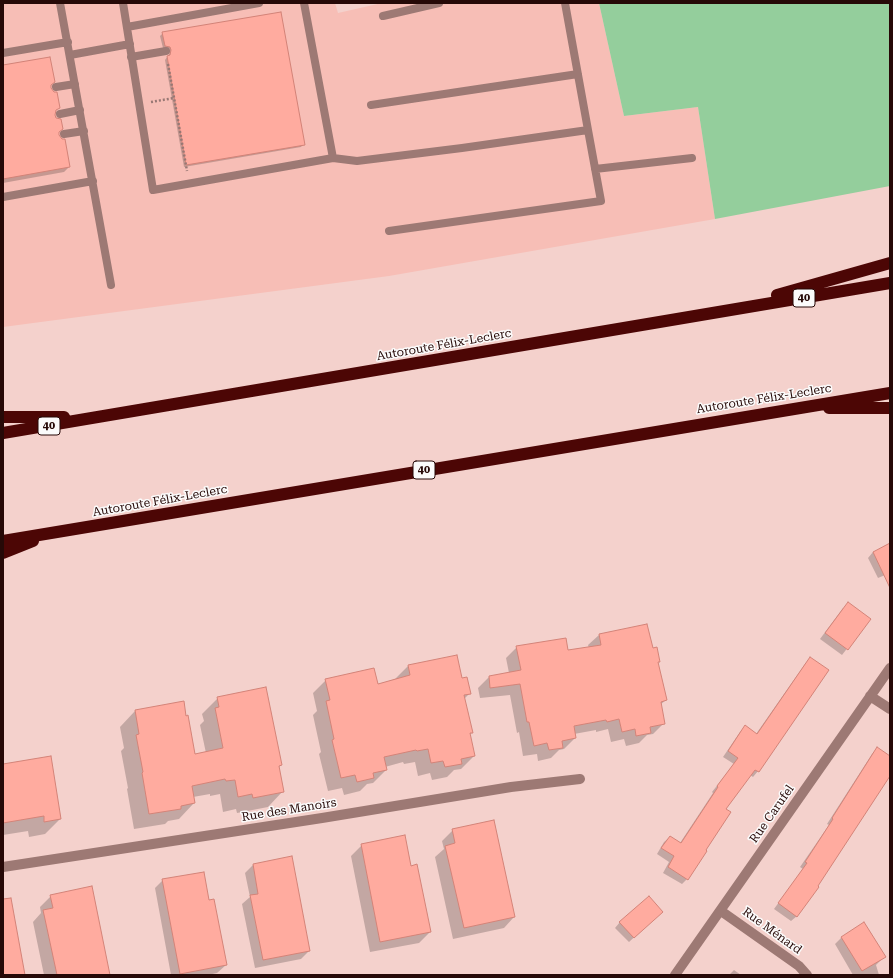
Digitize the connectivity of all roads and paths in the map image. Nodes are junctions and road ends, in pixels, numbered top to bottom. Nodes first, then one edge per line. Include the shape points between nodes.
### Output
1 (60, 3) edge
2 (123, 3) edge
3 (259, 3) edge
4 (304, 3) edge
5 (439, 3) edge
6 (565, 3) edge
7 (383, 16) dead end
8 (127, 27) junction
9 (68, 42) junction
10 (130, 44) junction
11 (166, 51) dead end
12 (3, 53) edge
13 (70, 55) junction
14 (131, 57) junction
15 (168, 64) dead end
16 (578, 74) junction
17 (75, 84) junction
18 (56, 87) dead end
19 (174, 98) junction
20 (139, 104) junction
21 (371, 105) dead end
22 (80, 110) junction
23 (60, 114) dead end
24 (84, 130) junction
25 (588, 130) junction
26 (64, 134) dead end
27 (333, 158) junction
28 (692, 158) dead end
29 (595, 169) junction
30 (188, 174) dead end
31 (93, 181) junction
32 (3, 197) edge
33 (389, 231) dead end
34 (890, 263) edge
35 (890, 283) edge
36 (111, 285) dead end
37 (718, 312) junction
38 (890, 393) edge
39 (792, 408) junction
40 (890, 408) edge
41 (3, 417) edge
42 (96, 418) junction
43 (3, 433) edge
44 (57, 532) junction
45 (3, 541) edge
46 (3, 553) edge
47 (890, 668) edge
48 (870, 696) junction
49 (890, 710) edge
50 (580, 779) dead end
51 (3, 867) edge
52 (721, 911) junction
53 (675, 975) edge
54 (807, 975) edge

1 - 9 lane
2 - 8 lane
3 - 8 lane
4 - 27 lane
5 - 7 lane
6 - 16 lane
8 - 10 lane
9 - 12 lane
9 - 13 lane
10 - 13 lane
10 - 14 lane
11 - 14 lane
13 - 17 lane
14 - 20 lane
15 - 19 path
16 - 21 lane
16 - 25 lane
17 - 18 lane
17 - 22 lane
19 - 20 path
19 - 30 path
20 - 27 lane via 153,190
22 - 23 lane
22 - 24 lane
24 - 26 lane
24 - 31 lane
25 - 27 lane via 372,159
25 - 29 lane
28 - 29 lane
29 - 33 lane via 601,201
31 - 32 lane
31 - 36 lane
34 - 37 highway
35 - 37 highway, Autoroute Félix-Leclerc / 40
37 - 42 highway, Autoroute Félix-Leclerc / 40
38 - 39 highway, Autoroute Félix-Leclerc / 40
39 - 40 highway
39 - 44 highway, Autoroute Félix-Leclerc / 40
41 - 42 highway
42 - 43 highway, Autoroute Félix-Leclerc / 40
44 - 45 highway, Autoroute Félix-Leclerc / 40
44 - 46 highway
47 - 48 street, Rue Carufel
48 - 49 street
48 - 52 street, Rue Carufel
50 - 51 street, Rue des Manoirs via 511,787
52 - 53 street, Rue Carufel
52 - 54 street, Rue Ménard via 799,966

